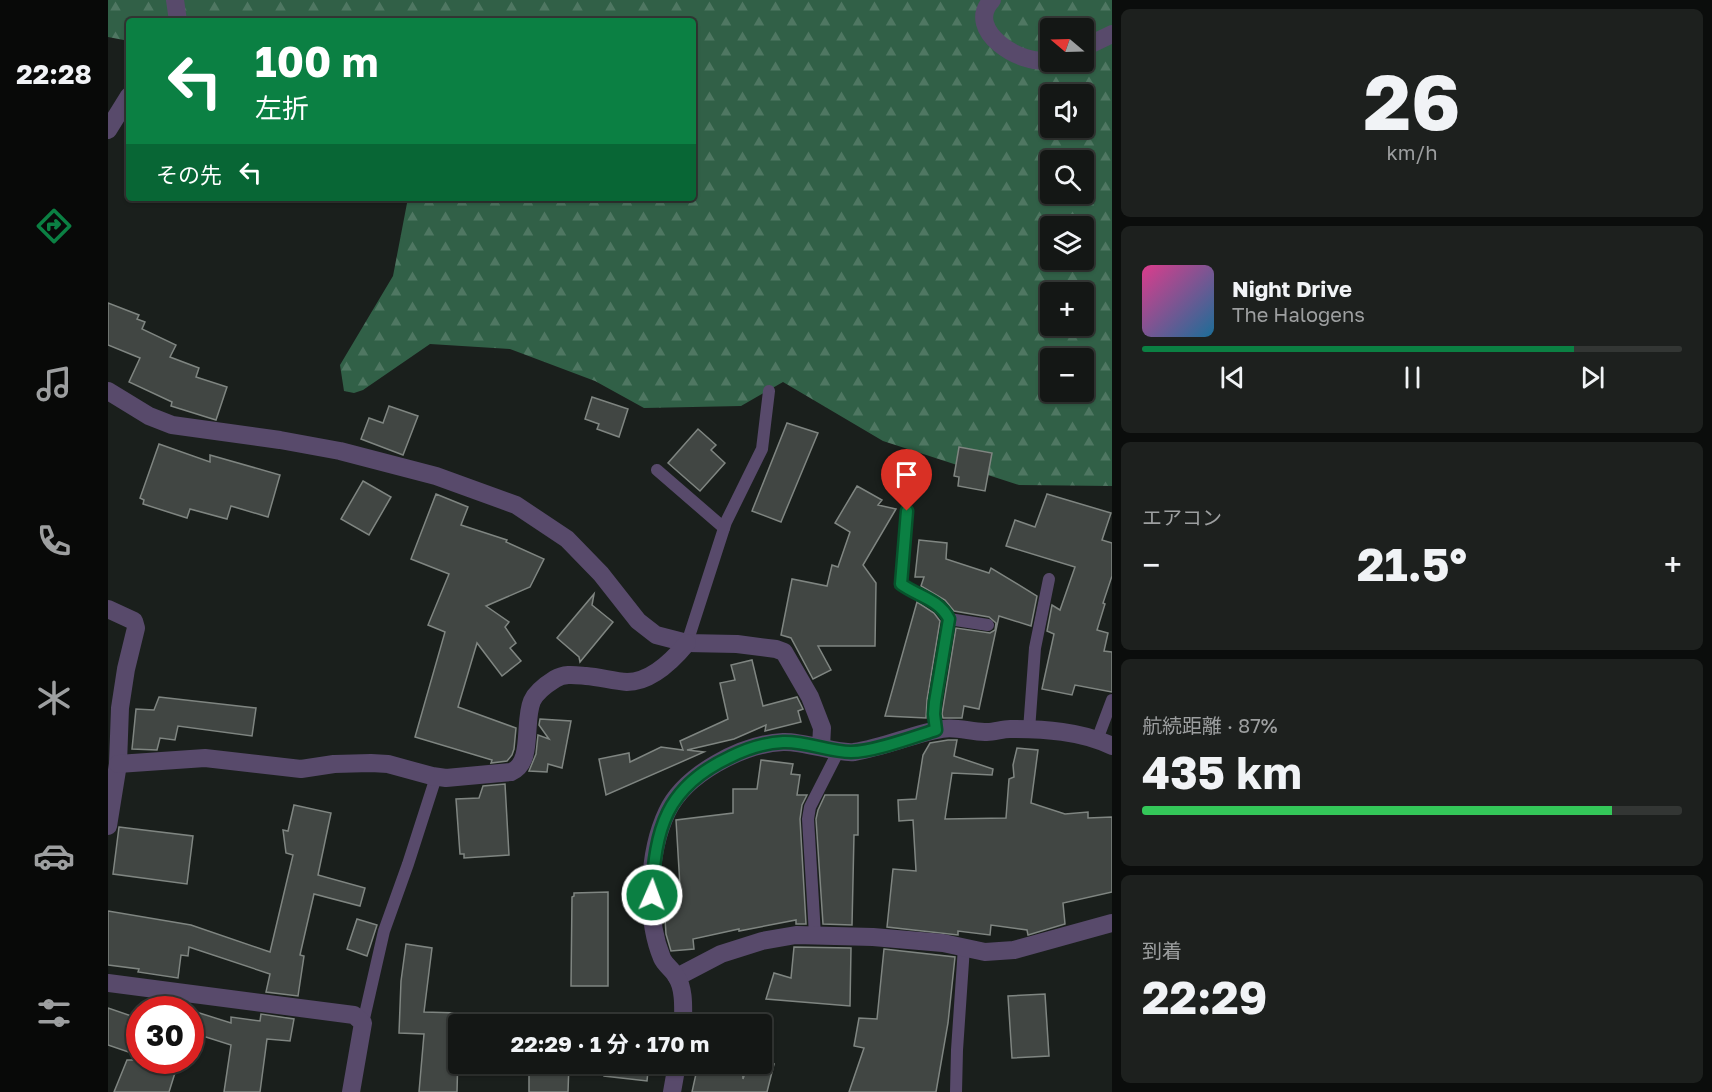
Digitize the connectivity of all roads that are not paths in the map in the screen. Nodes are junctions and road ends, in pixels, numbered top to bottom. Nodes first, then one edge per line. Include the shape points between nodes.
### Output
1 (175, 0) edge
2 (992, 0) edge
3 (178, 18) edge
4 (1112, 34) edge
5 (1094, 43) edge
6 (1040, 60) edge
7 (126, 101) edge
8 (108, 130) edge
9 (108, 391) edge
10 (769, 391) dead end
11 (657, 470) dead end
12 (907, 511) dead end
13 (724, 528) junction
14 (1049, 579) dead end
15 (108, 609) edge
16 (949, 619) junction
17 (988, 625) dead end
18 (687, 643) junction
19 (1112, 700) edge
20 (936, 730) junction
21 (1029, 730) junction
22 (1105, 743) edge
23 (830, 748) junction
24 (118, 764) junction
25 (436, 777) junction
26 (108, 826) edge
27 (1112, 923) edge
28 (815, 935) junction
29 (964, 947) junction
30 (677, 976) junction
31 (108, 983) edge
32 (683, 1014) edge
33 (363, 1023) junction
34 (675, 1074) edge
35 (351, 1092) edge
36 (672, 1092) edge
37 (956, 1092) edge

1 - 3 street
2 - 6 street via 984,21 993,39 1010,52
4 - 5 street
7 - 8 street
9 - 18 street via 172,425 340,451 436,476 516,505 580,551 638,621 656,635
10 - 13 lane via 762,449
11 - 13 lane
12 - 16 lane via 901,584 938,605
13 - 18 lane
14 - 21 lane via 1035,648
15 - 24 street via 134,621 136,628 120,708
16 - 17 lane
16 - 20 lane via 935,702
18 - 23 street via 737,644 784,652
18 - 25 street via 674,658 636,681 571,674 544,687 532,700 524,761 518,769
19 - 22 lane
20 - 21 street
20 - 23 street via 851,752
21 - 22 street via 1074,734
23 - 28 lane via 808,819
23 - 30 street via 783,742 750,748 696,776 678,794 667,812 653,858 652,895 653,929 663,961
24 - 25 street via 205,758 300,769 371,763
24 - 26 street
25 - 33 lane via 384,931
27 - 29 street via 1014,950 986,952
28 - 29 street
28 - 30 street via 762,940
29 - 37 lane
30 - 32 street
31 - 33 street via 354,1015
33 - 35 street
34 - 36 street

